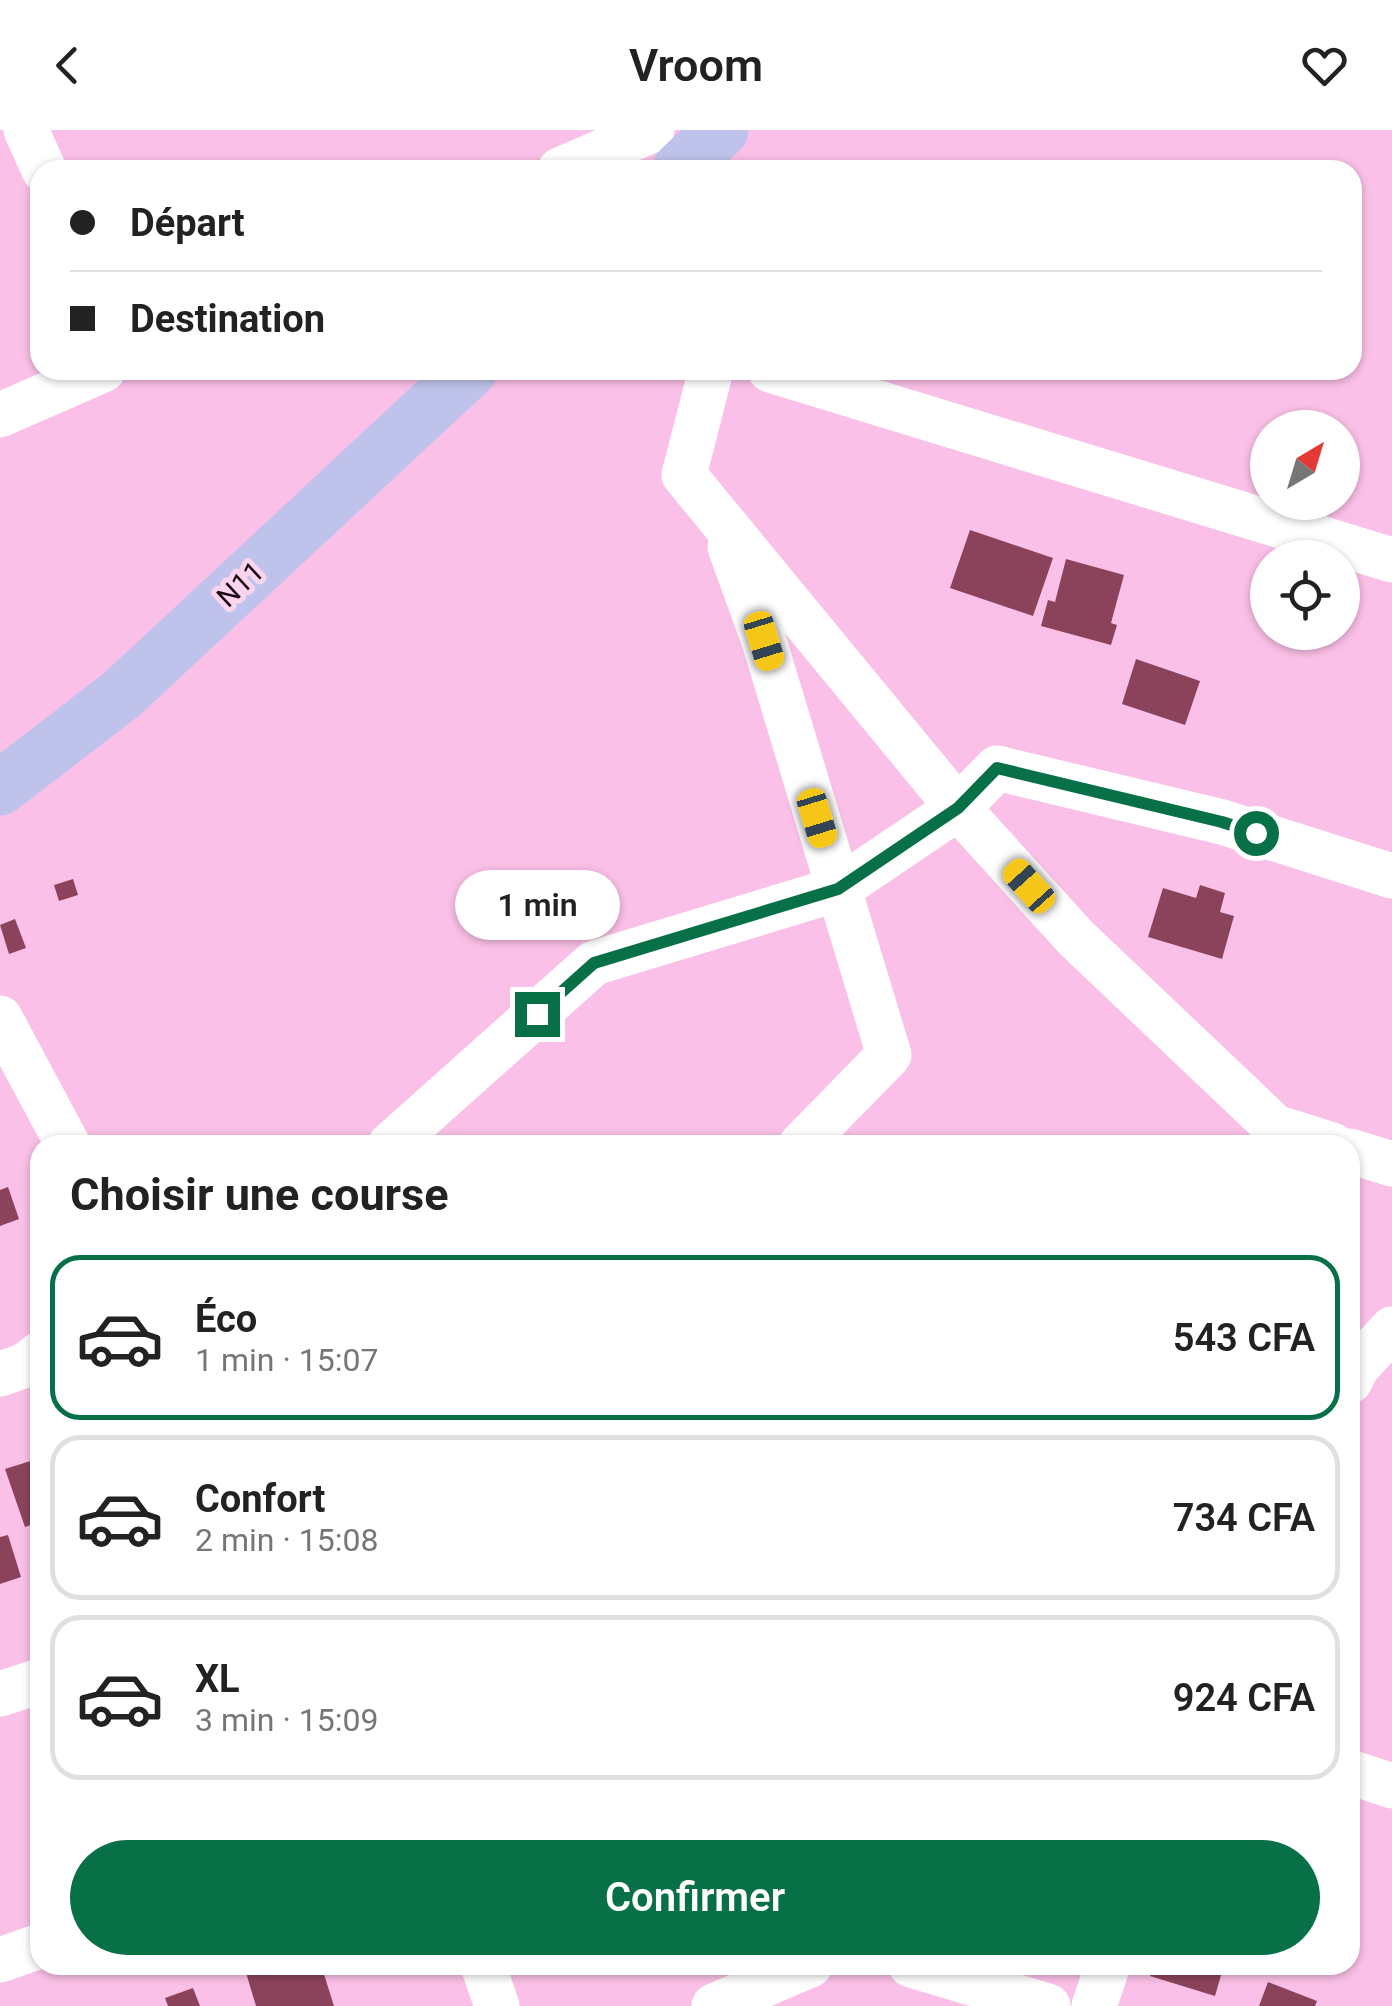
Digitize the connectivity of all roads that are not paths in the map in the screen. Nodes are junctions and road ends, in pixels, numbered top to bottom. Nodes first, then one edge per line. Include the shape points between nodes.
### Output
1 (26, 130) edge
2 (652, 130) edge
3 (40, 160) edge
4 (583, 160) edge
5 (80, 380) edge
6 (459, 380) edge
7 (708, 380) edge
8 (803, 380) edge
9 (0, 415) edge
10 (720, 518) junction
11 (1392, 560) edge
12 (0, 788) edge
13 (958, 808) junction
14 (1392, 876) edge
15 (838, 889) junction
16 (0, 1018) edge
17 (63, 1135) edge
18 (401, 1135) edge
19 (812, 1135) edge
20 (1300, 1135) edge
21 (1360, 1154) edge
22 (1392, 1164) edge
23 (1392, 1329) edge
24 (30, 1362) edge
25 (1360, 1364) edge
26 (0, 1374) edge
27 (30, 1684) edge
28 (0, 1694) edge
29 (1360, 1775) edge
30 (1392, 1786) edge
31 (30, 1950) edge
32 (0, 1960) edge
33 (486, 1975) edge
34 (787, 1975) edge
35 (945, 1975) edge
36 (1105, 1975) edge
37 (497, 2006) edge
38 (714, 2006) edge
39 (1048, 2006) edge
40 (1094, 2006) edge

1 - 3 street
2 - 4 street
5 - 9 street
6 - 12 main road, N11 via 122,694
7 - 10 street via 684,475
8 - 11 street
10 - 13 street
10 - 15 street
13 - 14 street via 997,768 1222,822
13 - 15 street
13 - 20 street via 1076,938 1275,1127
15 - 18 street via 594,963
15 - 19 street via 889,1055
16 - 17 street
21 - 22 street
23 - 25 street
24 - 26 street
27 - 28 street
29 - 30 street
31 - 32 street
33 - 37 street
34 - 38 street
35 - 39 street
36 - 40 street

